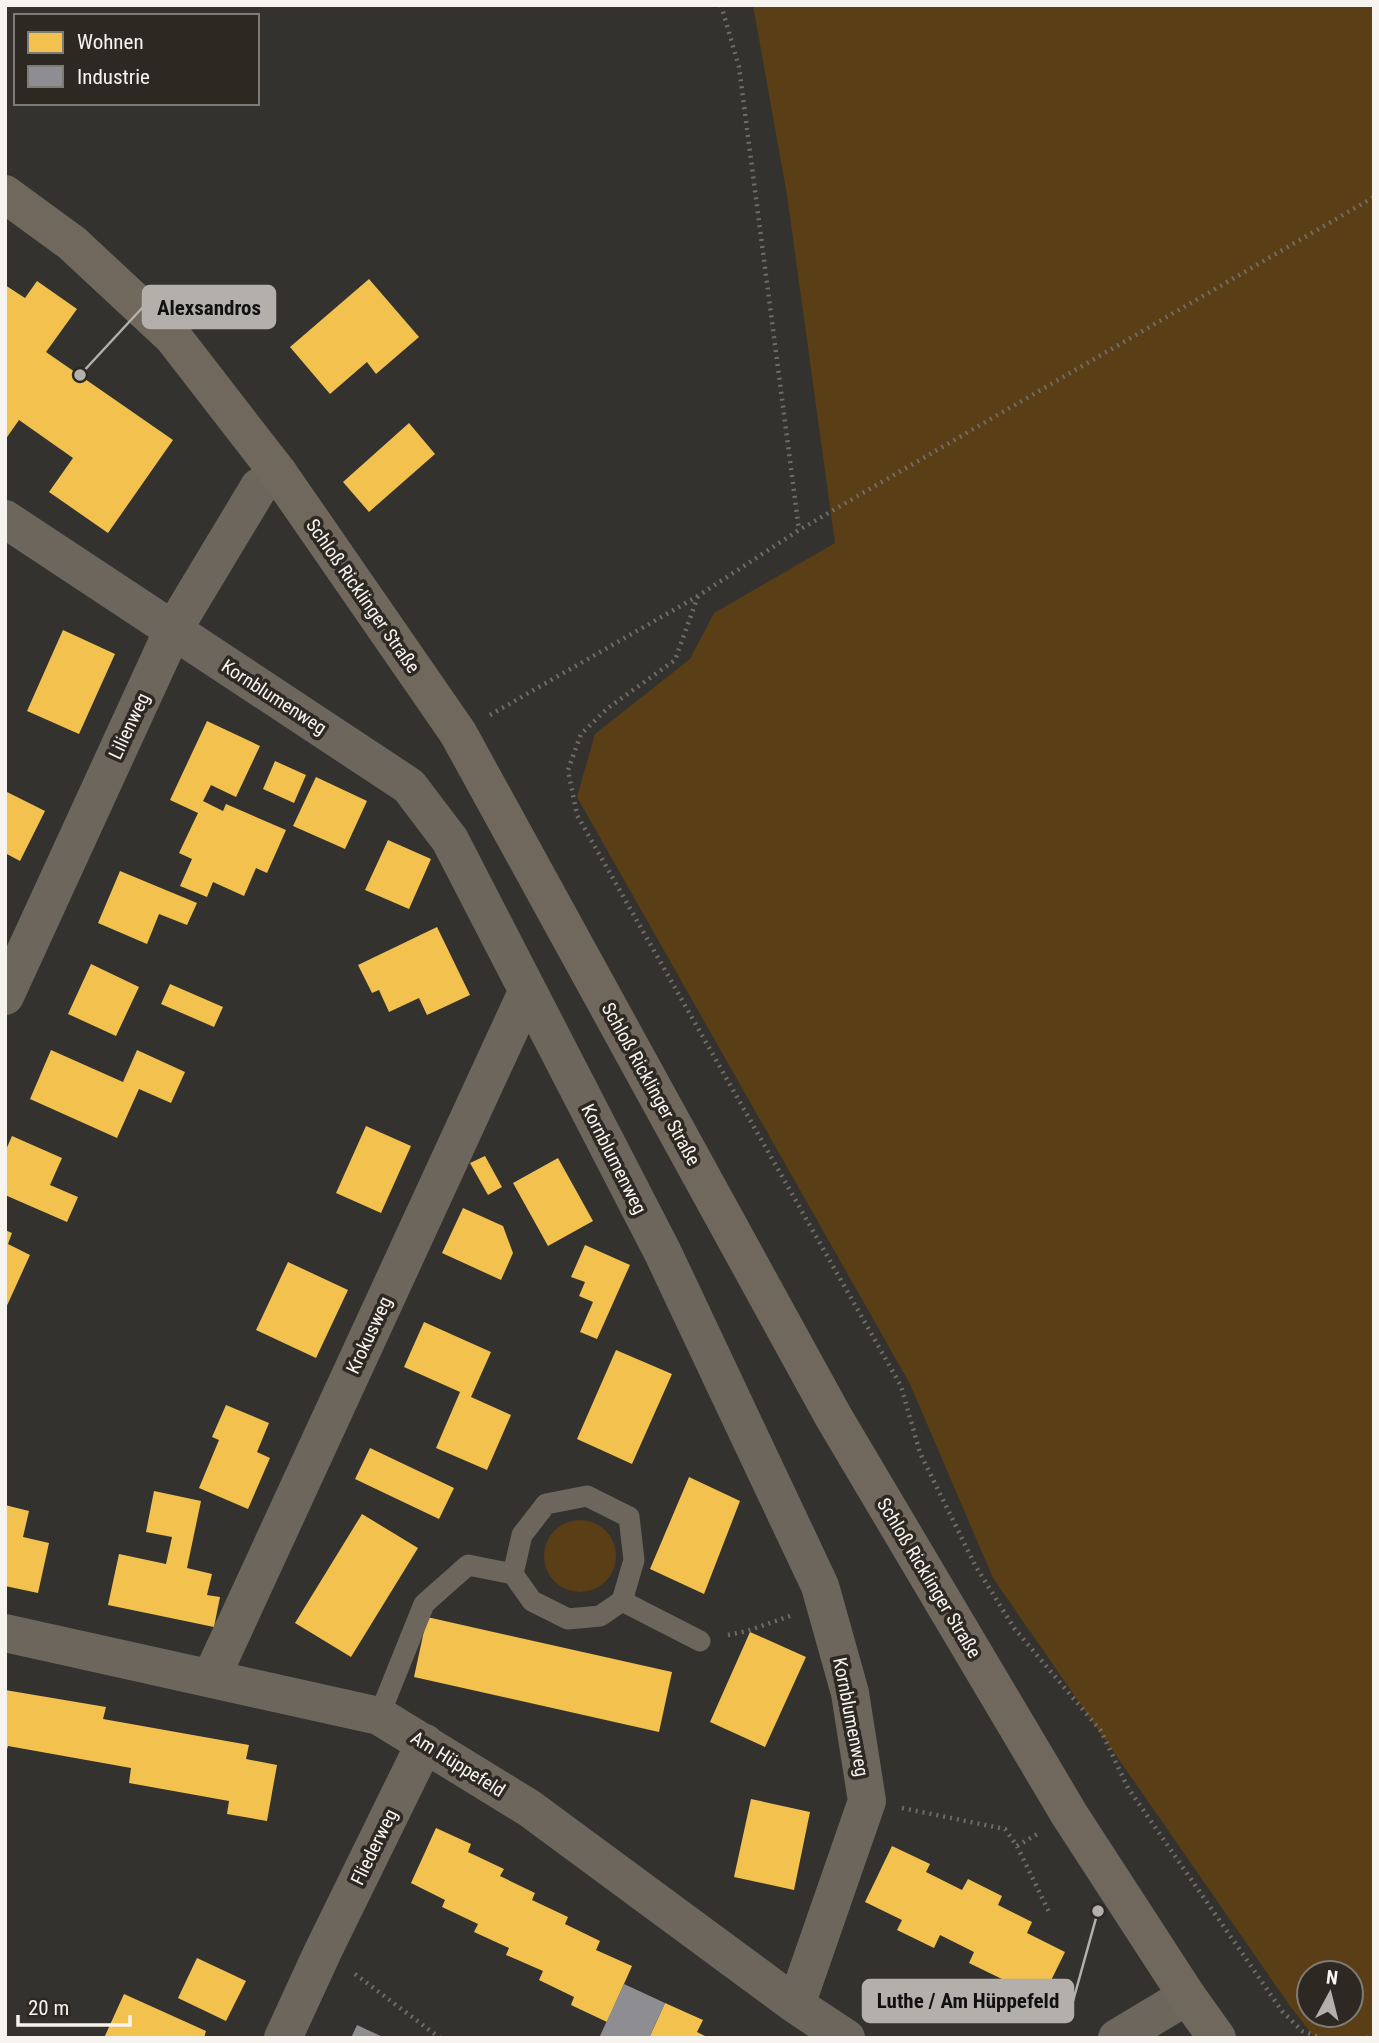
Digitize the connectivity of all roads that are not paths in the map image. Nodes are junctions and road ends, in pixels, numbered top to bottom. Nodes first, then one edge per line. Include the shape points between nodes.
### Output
1 (5, 194) edge
2 (279, 474) junction
3 (5, 519) edge
4 (173, 629) junction
5 (527, 992) junction
6 (5, 996) edge
7 (513, 1574) junction
8 (621, 1601) junction
9 (5, 1633) edge
10 (699, 1640) road end
11 (211, 1678) junction
12 (379, 1716) junction
13 (425, 1743) junction
14 (1187, 1996) junction
15 (796, 2005) junction
16 (283, 2038) edge
17 (846, 2038) edge
18 (1117, 2038) edge
19 (1217, 2038) edge

1 - 2 street, Schloß Ricklinger Straße via 72,243 173,337
2 - 4 street, Lilienweg via 259,487
2 - 14 street, Schloß Ricklinger Straße via 458,733 832,1416 1069,1814
3 - 4 street, Kornblumenweg
4 - 5 street, Kornblumenweg via 409,786 450,840
4 - 6 street, Lilienweg
5 - 11 street, Krokusweg
5 - 15 street, Kornblumenweg via 663,1254 820,1586 850,1693 867,1801
7 - 8 lane via 532,1601 568,1619 600,1616
7 - 8 lane via 522,1535 546,1504 587,1496 629,1517 634,1560
7 - 12 lane via 468,1565 424,1604
8 - 10 lane
9 - 11 street, Am Hüppefeld
11 - 12 street, Am Hüppefeld
12 - 13 street, Am Hüppefeld
13 - 15 street, Am Hüppefeld via 529,1808
13 - 16 street, Fliederweg
14 - 18 street
14 - 19 street, Schloß Ricklinger Straße
15 - 17 street, Am Hüppefeld

